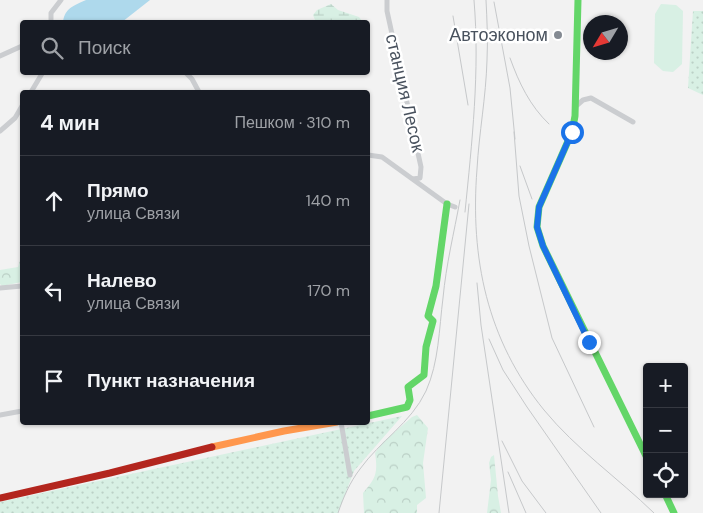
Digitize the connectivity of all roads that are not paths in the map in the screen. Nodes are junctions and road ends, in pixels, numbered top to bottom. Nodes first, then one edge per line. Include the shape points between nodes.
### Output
1 (60, 0) edge
2 (387, 0) edge
3 (578, 0) edge
4 (51, 20) edge
5 (20, 47) edge
6 (0, 56) edge
7 (41, 75) edge
8 (188, 75) edge
9 (32, 90) edge
10 (198, 90) edge
11 (575, 107) junction
12 (20, 109) edge
13 (633, 122) dead end
14 (0, 131) edge
15 (370, 156) edge
16 (412, 179) junction
17 (447, 204) junction
18 (455, 207) dead end
19 (20, 286) edge
20 (0, 288) edge
21 (20, 411) edge
22 (0, 415) edge
23 (370, 416) edge
24 (320, 425) edge
25 (340, 425) edge
26 (645, 453) edge
27 (350, 475) dead end
28 (0, 498) edge
29 (666, 498) edge
30 (674, 513) edge

1 - 4 street
2 - 16 street, станция Лесок via 421,167 420,178
3 - 11 street
5 - 6 street
7 - 9 street
8 - 10 street
11 - 13 street via 591,98
11 - 26 street via 572,132 539,207 537,227 543,246
12 - 14 street
15 - 16 street via 382,157
16 - 17 street
17 - 18 street
17 - 23 street via 436,286 428,316 434,321 426,347 424,375 408,388 410,400 406,407
19 - 20 street
21 - 22 street
24 - 28 street via 246,437
25 - 27 street
29 - 30 street

